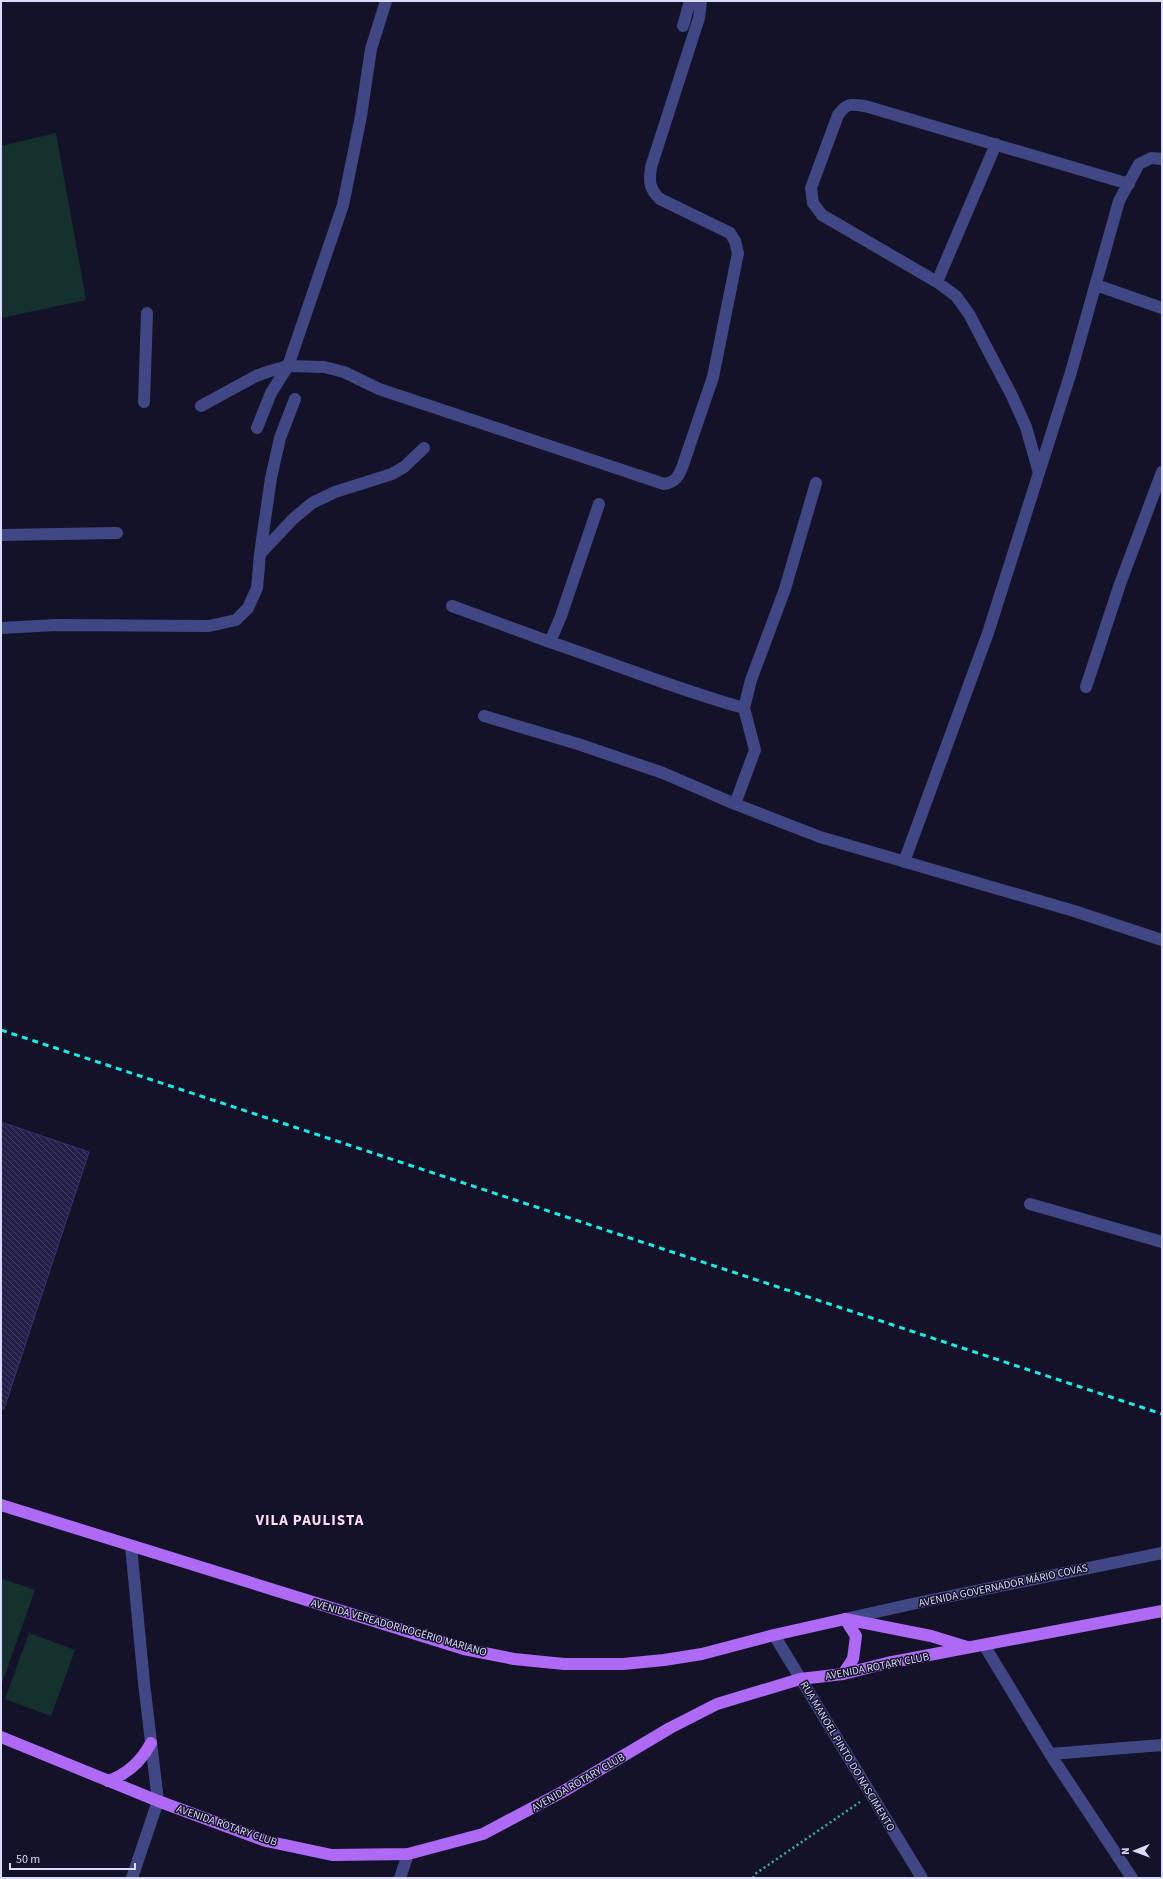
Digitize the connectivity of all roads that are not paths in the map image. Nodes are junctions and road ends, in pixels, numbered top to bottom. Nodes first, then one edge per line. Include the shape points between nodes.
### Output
1 (386, 1) edge
2 (690, 1) edge
3 (701, 1) edge
4 (683, 26) dead end
5 (996, 144) junction
6 (1162, 159) edge
7 (1128, 184) junction
8 (937, 282) junction
9 (1096, 285) junction
10 (1162, 308) edge
11 (147, 313) dead end
12 (288, 366) junction
13 (295, 399) dead end
14 (144, 402) dead end
15 (201, 406) dead end
16 (257, 428) dead end
17 (424, 448) dead end
18 (1162, 472) edge
19 (1039, 473) junction
20 (816, 483) dead end
21 (599, 504) dead end
22 (117, 533) dead end
23 (1, 535) edge
24 (260, 554) junction
25 (452, 606) dead end
26 (1, 628) edge
27 (550, 642) junction
28 (1086, 687) dead end
29 (744, 708) junction
30 (484, 716) dead end
31 (735, 804) junction
32 (904, 862) junction
33 (1162, 940) edge
34 (1030, 1204) dead end
35 (1162, 1242) edge
36 (1, 1505) edge
37 (131, 1546) junction
38 (1162, 1553) edge
39 (1162, 1611) edge
40 (845, 1619) junction
41 (774, 1635) junction
42 (984, 1645) junction
43 (970, 1648) junction
44 (843, 1674) junction
45 (800, 1679) junction
46 (1, 1737) edge
47 (151, 1743) junction
48 (1162, 1745) edge
49 (1050, 1754) junction
50 (108, 1781) junction
51 (158, 1801) junction
52 (408, 1854) junction
53 (132, 1878) edge
54 (400, 1878) edge
55 (922, 1878) edge
56 (1132, 1878) edge

1 - 12 street via 371,49 343,205
2 - 4 street
3 - 12 street via 699,18 651,167 649,183 653,193 660,199 730,233 736,241 738,253 713,376 678,478 672,483 664,484 379,389 344,372 324,367
5 - 7 street
5 - 8 street
5 - 8 street via 864,106 845,106 838,115 811,188 813,203 822,215
6 - 7 street via 1151,158 1139,164
7 - 9 street via 1119,201
8 - 19 street via 961,302 994,360 1026,427
9 - 10 street
9 - 19 street via 1072,372
11 - 14 street
12 - 15 street via 256,376
12 - 16 street via 271,393
13 - 24 street via 280,438 271,478
17 - 24 street via 404,468 392,474 335,492 312,503
18 - 28 street via 1120,584
19 - 32 street via 988,633
20 - 29 street via 785,589 751,680
21 - 27 street
22 - 23 street
24 - 26 street via 257,588 248,608 236,620 209,626 56,625
25 - 27 street
27 - 29 street via 708,699
29 - 31 street via 755,750
30 - 31 street via 663,773
31 - 32 street via 820,837
32 - 33 street via 1074,911
34 - 35 street
36 - 37 main road, AVENIDA VEREADOR ROGÉRIO MARIANO
37 - 41 main road, AVENIDA VEREADOR ROGÉRIO MARIANO via 464,1649 514,1659 564,1664 623,1664 702,1654
37 - 47 street
38 - 40 street, AVENIDA GOVERNADOR MÁRIO COVAS
39 - 42 main road, AVENIDA ROTARY CLUB
40 - 41 main road, AVENIDA VEREADOR ROGÉRIO MARIANO
40 - 43 main road, AVENIDA VEREADOR ROGÉRIO MARIANO via 931,1636
40 - 44 main road via 856,1636 854,1659
41 - 45 street, RUA MANOEL PINTO DO NASCIMENTO
42 - 43 main road, AVENIDA ROTARY CLUB
42 - 49 street
43 - 44 main road, AVENIDA ROTARY CLUB
44 - 45 main road, AVENIDA ROTARY CLUB
45 - 52 main road, AVENIDA ROTARY CLUB via 717,1704 483,1834
45 - 55 street, RUA MANOEL PINTO DO NASCIMENTO
46 - 50 main road, AVENIDA ROTARY CLUB
47 - 50 main road via 137,1764 120,1777
47 - 51 street
48 - 49 street
49 - 56 street
50 - 51 main road, AVENIDA ROTARY CLUB
51 - 52 main road, AVENIDA ROTARY CLUB via 266,1841 332,1855
51 - 53 street
52 - 54 street

